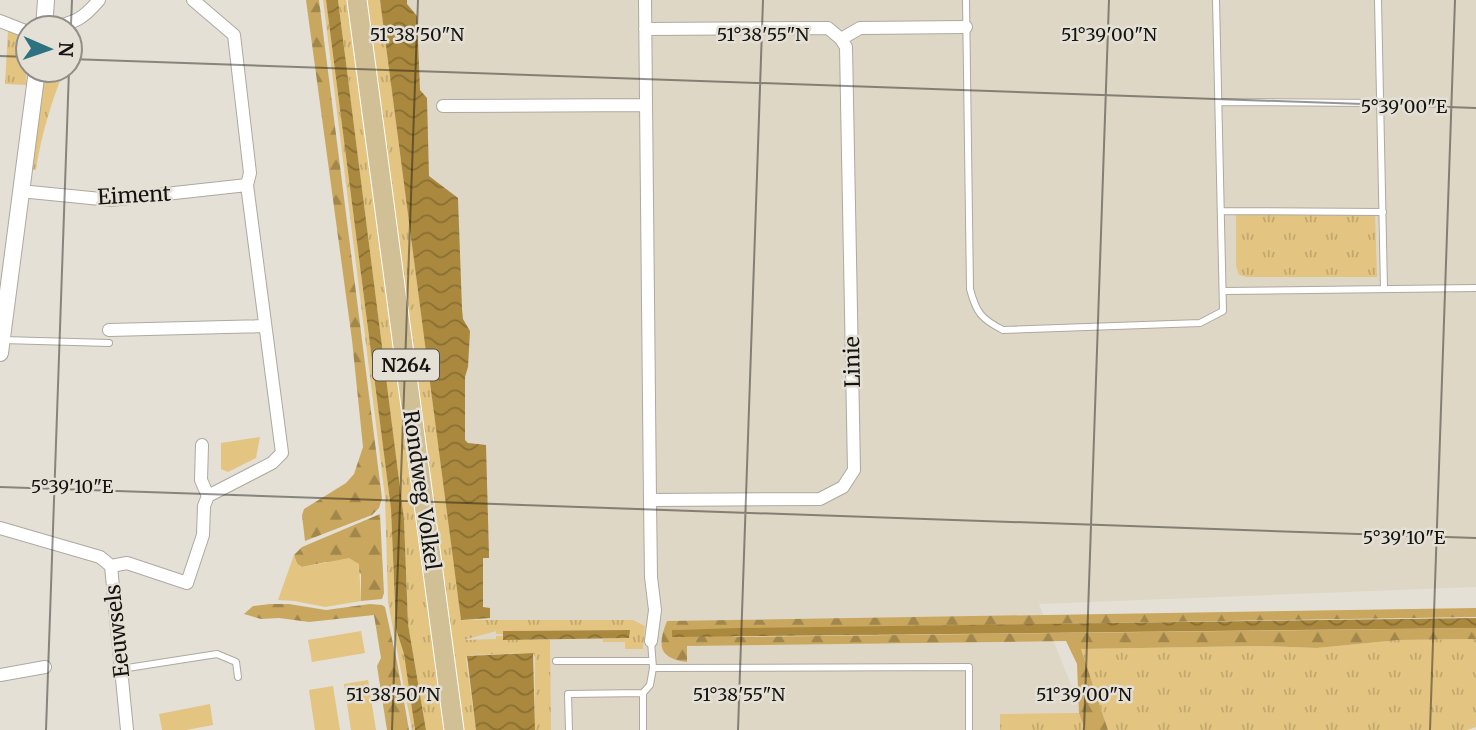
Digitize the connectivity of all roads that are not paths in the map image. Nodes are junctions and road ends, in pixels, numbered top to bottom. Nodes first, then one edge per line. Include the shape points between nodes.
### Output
1 (99, 0) edge
2 (193, 0) edge
3 (357, 0) edge
4 (645, 0) edge
5 (966, 0) edge
6 (1216, 0) edge
7 (1378, 0) edge
8 (84, 17) edge
9 (966, 27) junction
10 (645, 29) junction
11 (841, 39) junction
12 (35, 84) edge
13 (1219, 102) junction
14 (1380, 103) junction
15 (646, 105) junction
16 (443, 106) dead end
17 (247, 185) junction
18 (20, 191) junction
19 (1222, 211) junction
20 (1382, 212) junction
21 (1476, 288) edge
22 (1384, 289) junction
23 (1224, 291) junction
24 (265, 326) junction
25 (109, 337) joint
26 (1, 346) edge
27 (202, 445) dead end
28 (208, 496) junction
29 (650, 500) junction
30 (0, 528) edge
31 (111, 566) junction
32 (651, 642) joint
33 (556, 661) dead end
34 (652, 665) junction
35 (45, 667) dead end
36 (121, 669) junction
37 (0, 675) edge
38 (238, 677) dead end
39 (643, 693) junction
40 (127, 730) edge
41 (454, 730) edge
42 (569, 730) edge
43 (643, 730) edge
44 (969, 730) edge

1 - 8 street
2 - 17 street via 234,35 250,173
3 - 41 main road, Rondweg Volkel / N264
4 - 10 street
5 - 9 lane
6 - 13 lane
7 - 14 lane
9 - 11 street via 860,28
9 - 23 lane via 970,289 974,306 986,322 1003,330 1200,323 1223,311
10 - 11 street via 828,28
10 - 15 street
11 - 29 street, Linie via 846,47 854,470 843,487 820,499
12 - 18 street
13 - 14 lane
13 - 19 lane
14 - 20 lane
15 - 16 street
15 - 29 street
17 - 18 street, Eiment via 111,200
17 - 24 street
18 - 26 street
19 - 20 lane
19 - 23 lane
20 - 22 lane
21 - 22 lane
22 - 23 lane
24 - 25 street
24 - 28 street via 282,453 272,463
25 - 26 lane
27 - 28 street via 201,480
28 - 31 street via 203,535 187,583 127,563
29 - 32 street via 655,610
30 - 31 street, Eeuwsels via 100,558
31 - 36 street, Eeuwsels
32 - 34 lane
33 - 34 lane
34 - 39 lane via 650,685
34 - 44 lane via 969,667
35 - 37 street
36 - 38 lane via 217,654 236,662
36 - 40 street, Eeuwsels
39 - 42 lane via 568,694
39 - 43 lane

